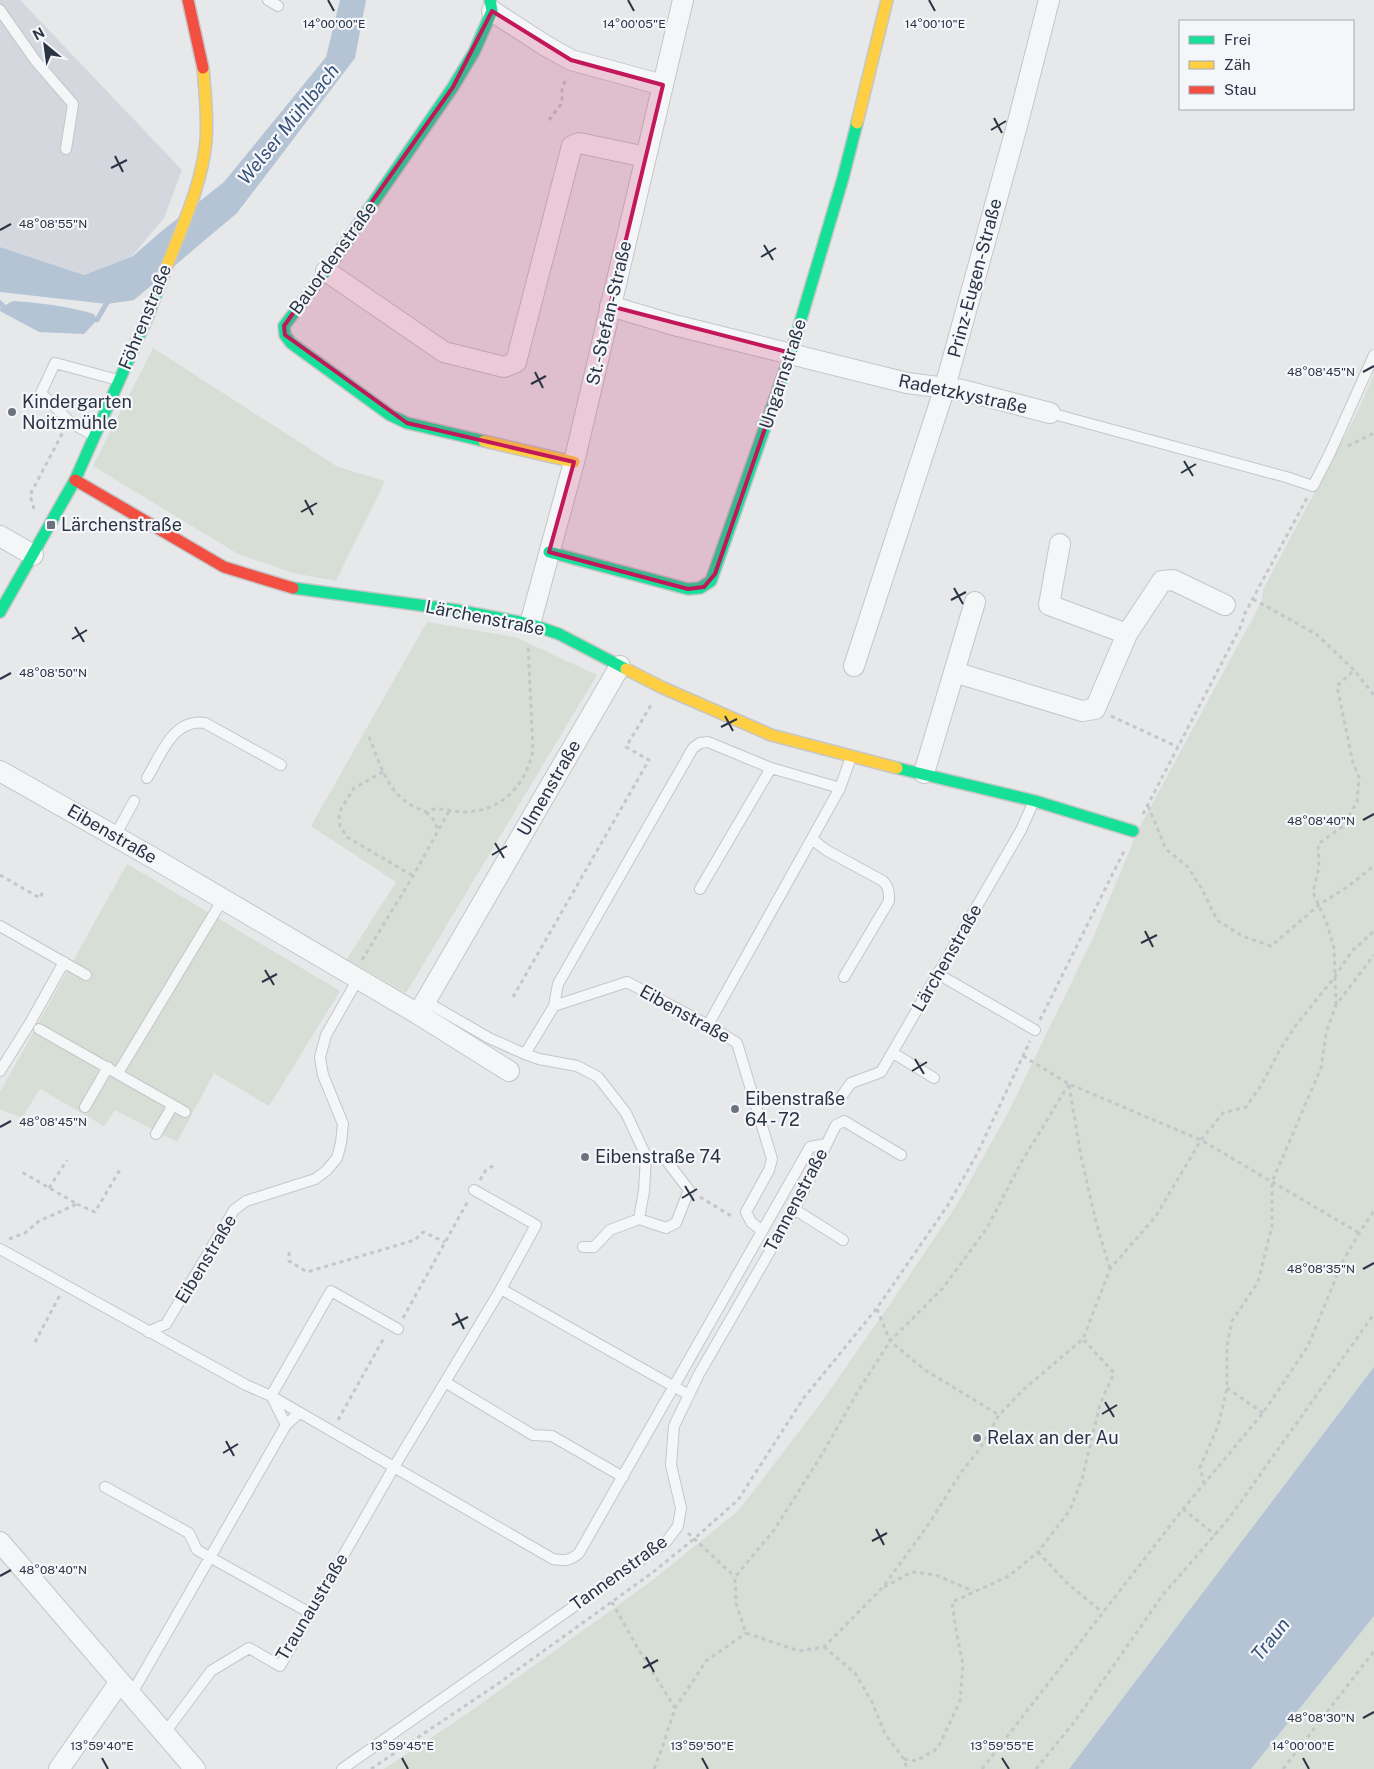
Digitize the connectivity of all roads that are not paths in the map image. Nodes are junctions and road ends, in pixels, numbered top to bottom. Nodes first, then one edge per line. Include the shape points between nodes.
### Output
1 (188, 0) edge
2 (268, 0) edge
3 (683, 0) edge
4 (887, 0) edge
5 (1049, 0) edge
6 (491, 5) edge
7 (278, 6) dead end
8 (0, 10) edge
9 (663, 85) junction
10 (66, 150) dead end
11 (646, 157) junction
12 (326, 271) junction
13 (610, 306) junction
14 (791, 353) junction
15 (1374, 355) edge
16 (119, 380) junction
17 (945, 387) junction
18 (1050, 413) joint
19 (95, 436) junction
20 (574, 462) junction
21 (75, 480) junction
22 (0, 536) edge
23 (1060, 544) dead end
24 (549, 552) junction
25 (33, 555) junction
26 (975, 602) dead end
27 (1225, 605) dead end
28 (0, 612) edge
29 (530, 624) junction
30 (1127, 634) junction
31 (620, 666) junction
32 (854, 666) dead end
33 (954, 672) junction
34 (852, 757) junction
35 (281, 765) dead end
36 (771, 768) junction
37 (0, 771) edge
38 (924, 773) junction
39 (147, 778) dead end
40 (840, 788) junction
41 (134, 801) dead end
42 (1035, 801) junction
43 (1134, 832) road end
44 (115, 836) junction
45 (812, 839) junction
46 (700, 889) dead end
47 (223, 899) junction
48 (0, 926) edge
49 (64, 962) junction
50 (938, 974) junction
51 (86, 975) dead end
52 (355, 977) junction
53 (844, 977) dead end
54 (554, 1006) junction
55 (422, 1007) junction
56 (708, 1025) junction
57 (39, 1029) dead end
58 (1035, 1030) road end
59 (893, 1053) junction
60 (525, 1054) junction
61 (108, 1067) junction
62 (0, 1071) edge
63 (509, 1072) dead end
64 (118, 1073) junction
65 (934, 1078) dead end
66 (841, 1097) dead end
67 (173, 1105) junction
68 (85, 1107) dead end
69 (185, 1112) dead end
70 (156, 1134) dead end
71 (826, 1144) junction
72 (901, 1154) dead end
73 (646, 1156) junction
74 (474, 1190) road end
75 (794, 1209) junction
76 (639, 1219) junction
77 (761, 1232) junction
78 (843, 1240) dead end
79 (583, 1247) dead end
80 (0, 1250) edge
81 (501, 1289) junction
82 (398, 1329) road end
83 (148, 1332) junction
84 (445, 1382) junction
85 (674, 1386) junction
86 (689, 1395) junction
87 (271, 1396) junction
88 (300, 1413) junction
89 (286, 1425) junction
90 (394, 1467) junction
91 (623, 1478) junction
92 (105, 1487) dead end
93 (0, 1542) edge
94 (209, 1556) junction
95 (310, 1613) junction
96 (125, 1689) junction
97 (164, 1734) junction
98 (59, 1769) edge
99 (195, 1769) edge
100 (342, 1769) edge

1 - 16 street, Föhrenstraße via 203,68 206,141 196,184 147,318
2 - 7 lane
3 - 9 street, St.-Stefan-Straße
4 - 14 street, Ungarnstraße via 843,178
5 - 17 street, Prinz-Eugen-Straße
6 - 9 street, Bauordenstraße via 546,46 573,60
6 - 12 street, Bauordenstraße via 474,52
8 - 10 lane via 35,60 73,104
9 - 11 street, St.-Stefan-Straße
11 - 12 street via 579,143 572,146 516,362 510,365 504,367 444,352
11 - 13 street, St.-Stefan-Straße
12 - 20 street, Bauordenstraße via 284,326 285,335 291,343 390,415 407,423
13 - 14 street, Radetzkystraße
13 - 20 street, St.-Stefan-Straße
14 - 17 street, Radetzkystraße via 907,383
14 - 24 street, Ungarnstraße via 711,582 704,587 688,589
15 - 18 lane, Radetzkystraße via 1313,486
16 - 19 street, Föhrenstraße
16 - 19 lane via 55,363 41,393 71,423
17 - 18 street, Radetzkystraße
17 - 32 street, Prinz-Eugen-Straße
19 - 21 street, Föhrenstraße
20 - 24 street, St.-Stefan-Straße
21 - 25 street, Föhrenstraße
21 - 29 street, Lärchenstraße via 224,567 297,590 456,610
22 - 25 street
23 - 30 street via 1049,605
24 - 29 street, St.-Stefan-Straße
25 - 28 street, Föhrenstraße
26 - 33 street
27 - 30 street via 1173,580 1162,581
29 - 31 street, Lärchenstraße via 559,634
30 - 33 street via 1095,709 1082,711
31 - 34 street, Lärchenstraße via 771,736
31 - 55 street, Ulmenstraße
33 - 38 street
34 - 38 street, Lärchenstraße
34 - 40 lane
35 - 39 lane via 196,721 174,732
36 - 40 lane
36 - 46 lane
36 - 54 lane via 708,742 693,748 558,984
37 - 44 street, Eibenstraße
38 - 42 street, Lärchenstraße
40 - 45 lane
41 - 44 lane
42 - 43 street, Lärchenstraße
42 - 50 lane, Lärchenstraße
44 - 47 street, Eibenstraße
45 - 53 lane via 883,881 890,892 889,901
45 - 56 lane
47 - 52 street, Eibenstraße
47 - 64 lane
48 - 49 lane
49 - 51 lane
49 - 62 lane
50 - 58 lane
50 - 59 lane, Lärchenstraße
52 - 55 street, Eibenstraße
52 - 83 lane, Eibenstraße via 326,1035 320,1057 323,1075 343,1124 337,1158 316,1179 246,1201 234,1210 166,1324
54 - 56 lane, Eibenstraße via 627,982
54 - 60 lane
55 - 60 lane, Eibenstraße
55 - 63 street, Eibenstraße
56 - 77 lane, Eibenstraße via 737,1043 772,1159 746,1212
57 - 61 lane
59 - 65 lane
59 - 66 lane, Lärchenstraße via 881,1072 851,1083
60 - 73 lane, Eibenstraße via 539,1060 577,1066 598,1076 626,1113
61 - 64 lane
61 - 68 lane
64 - 67 lane
67 - 69 lane
67 - 70 lane
71 - 72 lane, Tannenstraße via 836,1125 844,1121
71 - 75 lane, Tannenstraße
71 - 77 lane via 810,1147
73 - 76 lane, Eibenstraße
73 - 76 lane via 666,1160 689,1190 676,1223 666,1228
74 - 81 lane via 536,1225
75 - 78 lane
75 - 86 lane, Tannenstraße
76 - 79 lane via 610,1230 594,1247
77 - 85 lane
80 - 83 lane
81 - 84 lane
81 - 85 lane
82 - 87 lane via 331,1291
83 - 87 lane via 246,1386
84 - 90 lane
84 - 91 lane via 533,1435 552,1436
85 - 86 lane
85 - 91 lane
86 - 100 lane, Tannenstraße via 674,1426 670,1465 681,1508 678,1526 666,1542
87 - 88 lane
87 - 89 lane
88 - 89 lane
88 - 90 lane
89 - 94 lane
90 - 91 lane via 553,1559 564,1561 579,1553
90 - 95 lane, Traunaustraße
92 - 94 lane via 189,1533 198,1550
93 - 96 street
94 - 95 lane
94 - 96 lane
95 - 97 lane, Traunaustraße via 280,1666 249,1648 211,1671
96 - 97 street
96 - 98 street
97 - 99 street

